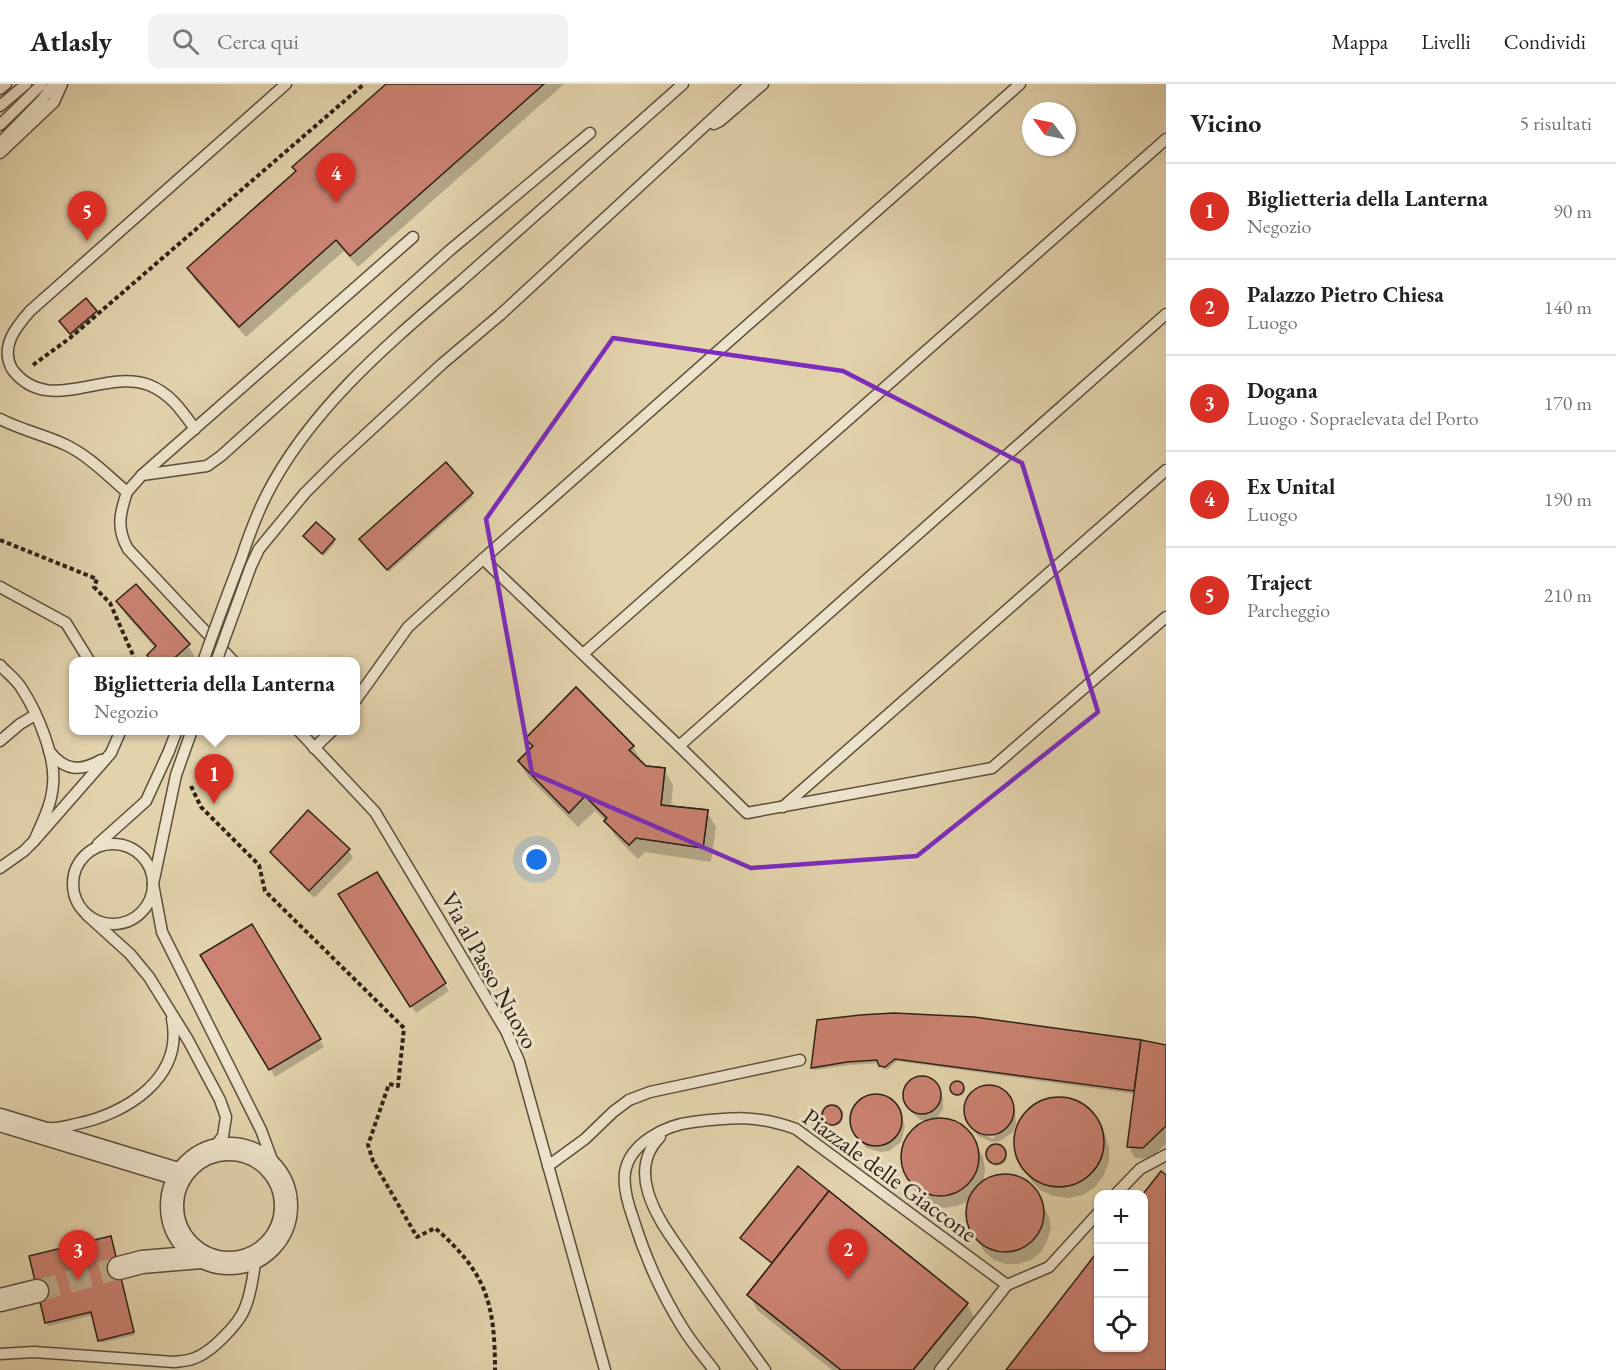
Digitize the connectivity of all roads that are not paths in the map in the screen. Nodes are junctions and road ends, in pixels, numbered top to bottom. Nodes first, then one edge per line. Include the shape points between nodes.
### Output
1 (6, 84) edge
2 (26, 84) edge
3 (42, 84) edge
4 (54, 84) edge
5 (62, 84) edge
6 (286, 84) edge
7 (685, 84) edge
8 (750, 84) edge
9 (763, 84) edge
10 (1020, 84) edge
11 (0, 89) edge
12 (0, 106) edge
13 (0, 125) edge
14 (698, 132) junction
15 (590, 133) dead end
16 (1166, 139) edge
17 (0, 142) edge
18 (0, 153) edge
19 (413, 237) dead end
20 (1166, 314) edge
21 (0, 419) edge
22 (0, 426) edge
23 (20, 429) junction
24 (195, 429) junction
25 (1166, 470) edge
26 (142, 475) junction
27 (127, 492) junction
28 (483, 559) junction
29 (0, 587) edge
30 (1166, 617) edge
31 (583, 654) junction
32 (87, 657) edge
33 (205, 657) edge
34 (218, 657) edge
35 (229, 657) edge
36 (0, 665) edge
37 (360, 694) edge
38 (35, 715) junction
39 (119, 735) edge
40 (175, 735) edge
41 (190, 735) edge
42 (302, 735) edge
43 (328, 735) edge
44 (0, 741) edge
45 (680, 746) junction
46 (314, 748) junction
47 (49, 751) junction
48 (111, 753) junction
49 (783, 808) junction
50 (34, 841) junction
51 (94, 848) junction
52 (0, 868) edge
53 (153, 884) junction
54 (87, 915) junction
55 (170, 1010) junction
56 (800, 1060) dead end
57 (10, 1123) edge
58 (672, 1127) junction
59 (211, 1152) junction
60 (1166, 1155) edge
61 (548, 1166) junction
62 (181, 1175) junction
63 (278, 1176) junction
64 (1120, 1190) edge
65 (1094, 1217) edge
66 (201, 1257) junction
67 (256, 1257) junction
68 (119, 1268) tunnel mouth
69 (1007, 1285) junction
70 (37, 1291) tunnel mouth
71 (0, 1300) edge
72 (0, 1354) edge
73 (605, 1370) edge
74 (714, 1370) edge
75 (765, 1370) edge
76 (940, 1370) edge

1 - 11 lane
2 - 12 lane
3 - 13 lane
4 - 17 lane
5 - 18 lane via 54,102
6 - 24 lane via 30,311 6,344 5,357 25,384 61,392 108,382 148,385 176,402
7 - 33 lane, bridge via 392,341 318,418 266,496
8 - 14 lane
9 - 14 lane via 720,121
10 - 28 lane
14 - 34 lane, bridge via 305,494 265,542 251,567
15 - 26 lane via 449,251 221,456 207,466
16 - 31 lane
19 - 24 lane
20 - 45 lane
21 - 23 lane
22 - 23 lane
23 - 27 lane via 66,445
24 - 26 lane
25 - 49 lane
26 - 27 lane
27 - 35 lane via 119,517 128,549
28 - 31 lane
28 - 37 lane via 408,627
29 - 32 lane via 66,623
30 - 49 lane via 992,768
31 - 45 lane
36 - 38 lane via 21,687
38 - 44 lane
38 - 47 lane
39 - 48 lane
40 - 51 lane, bridge via 146,801
41 - 53 lane, bridge via 176,775
42 - 46 lane, Via al Passo Nuovo
43 - 46 lane
45 - 49 lane via 747,813
46 - 61 lane, Via al Passo Nuovo via 375,812 506,1031 519,1061
47 - 48 lane via 64,764 82,768
47 - 50 lane via 53,786
48 - 50 lane
50 - 52 lane
51 - 53 lane via 107,843 134,849 148,864
51 - 54 lane via 83,856 72,880 78,905
53 - 54 lane via 145,909 135,918 111,924
53 - 63 lane via 162,932 261,1130
54 - 55 lane via 130,954
55 - 57 lane via 175,1035 171,1053 162,1073 132,1103 88,1122 53,1128
55 - 59 lane via 226,1118 223,1136
56 - 61 lane via 650,1092 629,1100
57 - 62 street
58 - 69 lane, Piazzale delle Giaccone via 754,1118 796,1129
58 - 74 lane, Piazzale delle Giaccone via 633,1152 624,1175 625,1187 651,1268 684,1330
58 - 75 lane via 648,1153 648,1193 666,1228
59 - 62 street via 194,1161
59 - 63 street via 230,1148 249,1152 266,1161
60 - 64 lane via 1140,1169
61 - 73 lane, Via al Passo Nuovo
62 - 66 street via 173,1192 176,1229
63 - 67 street via 286,1193 287,1212 271,1246
65 - 69 lane via 1048,1267
66 - 67 street via 219,1263 238,1263
66 - 68 street
67 - 72 lane via 244,1310 229,1331 194,1359 174,1362 34,1352
69 - 76 lane
70 - 71 street

